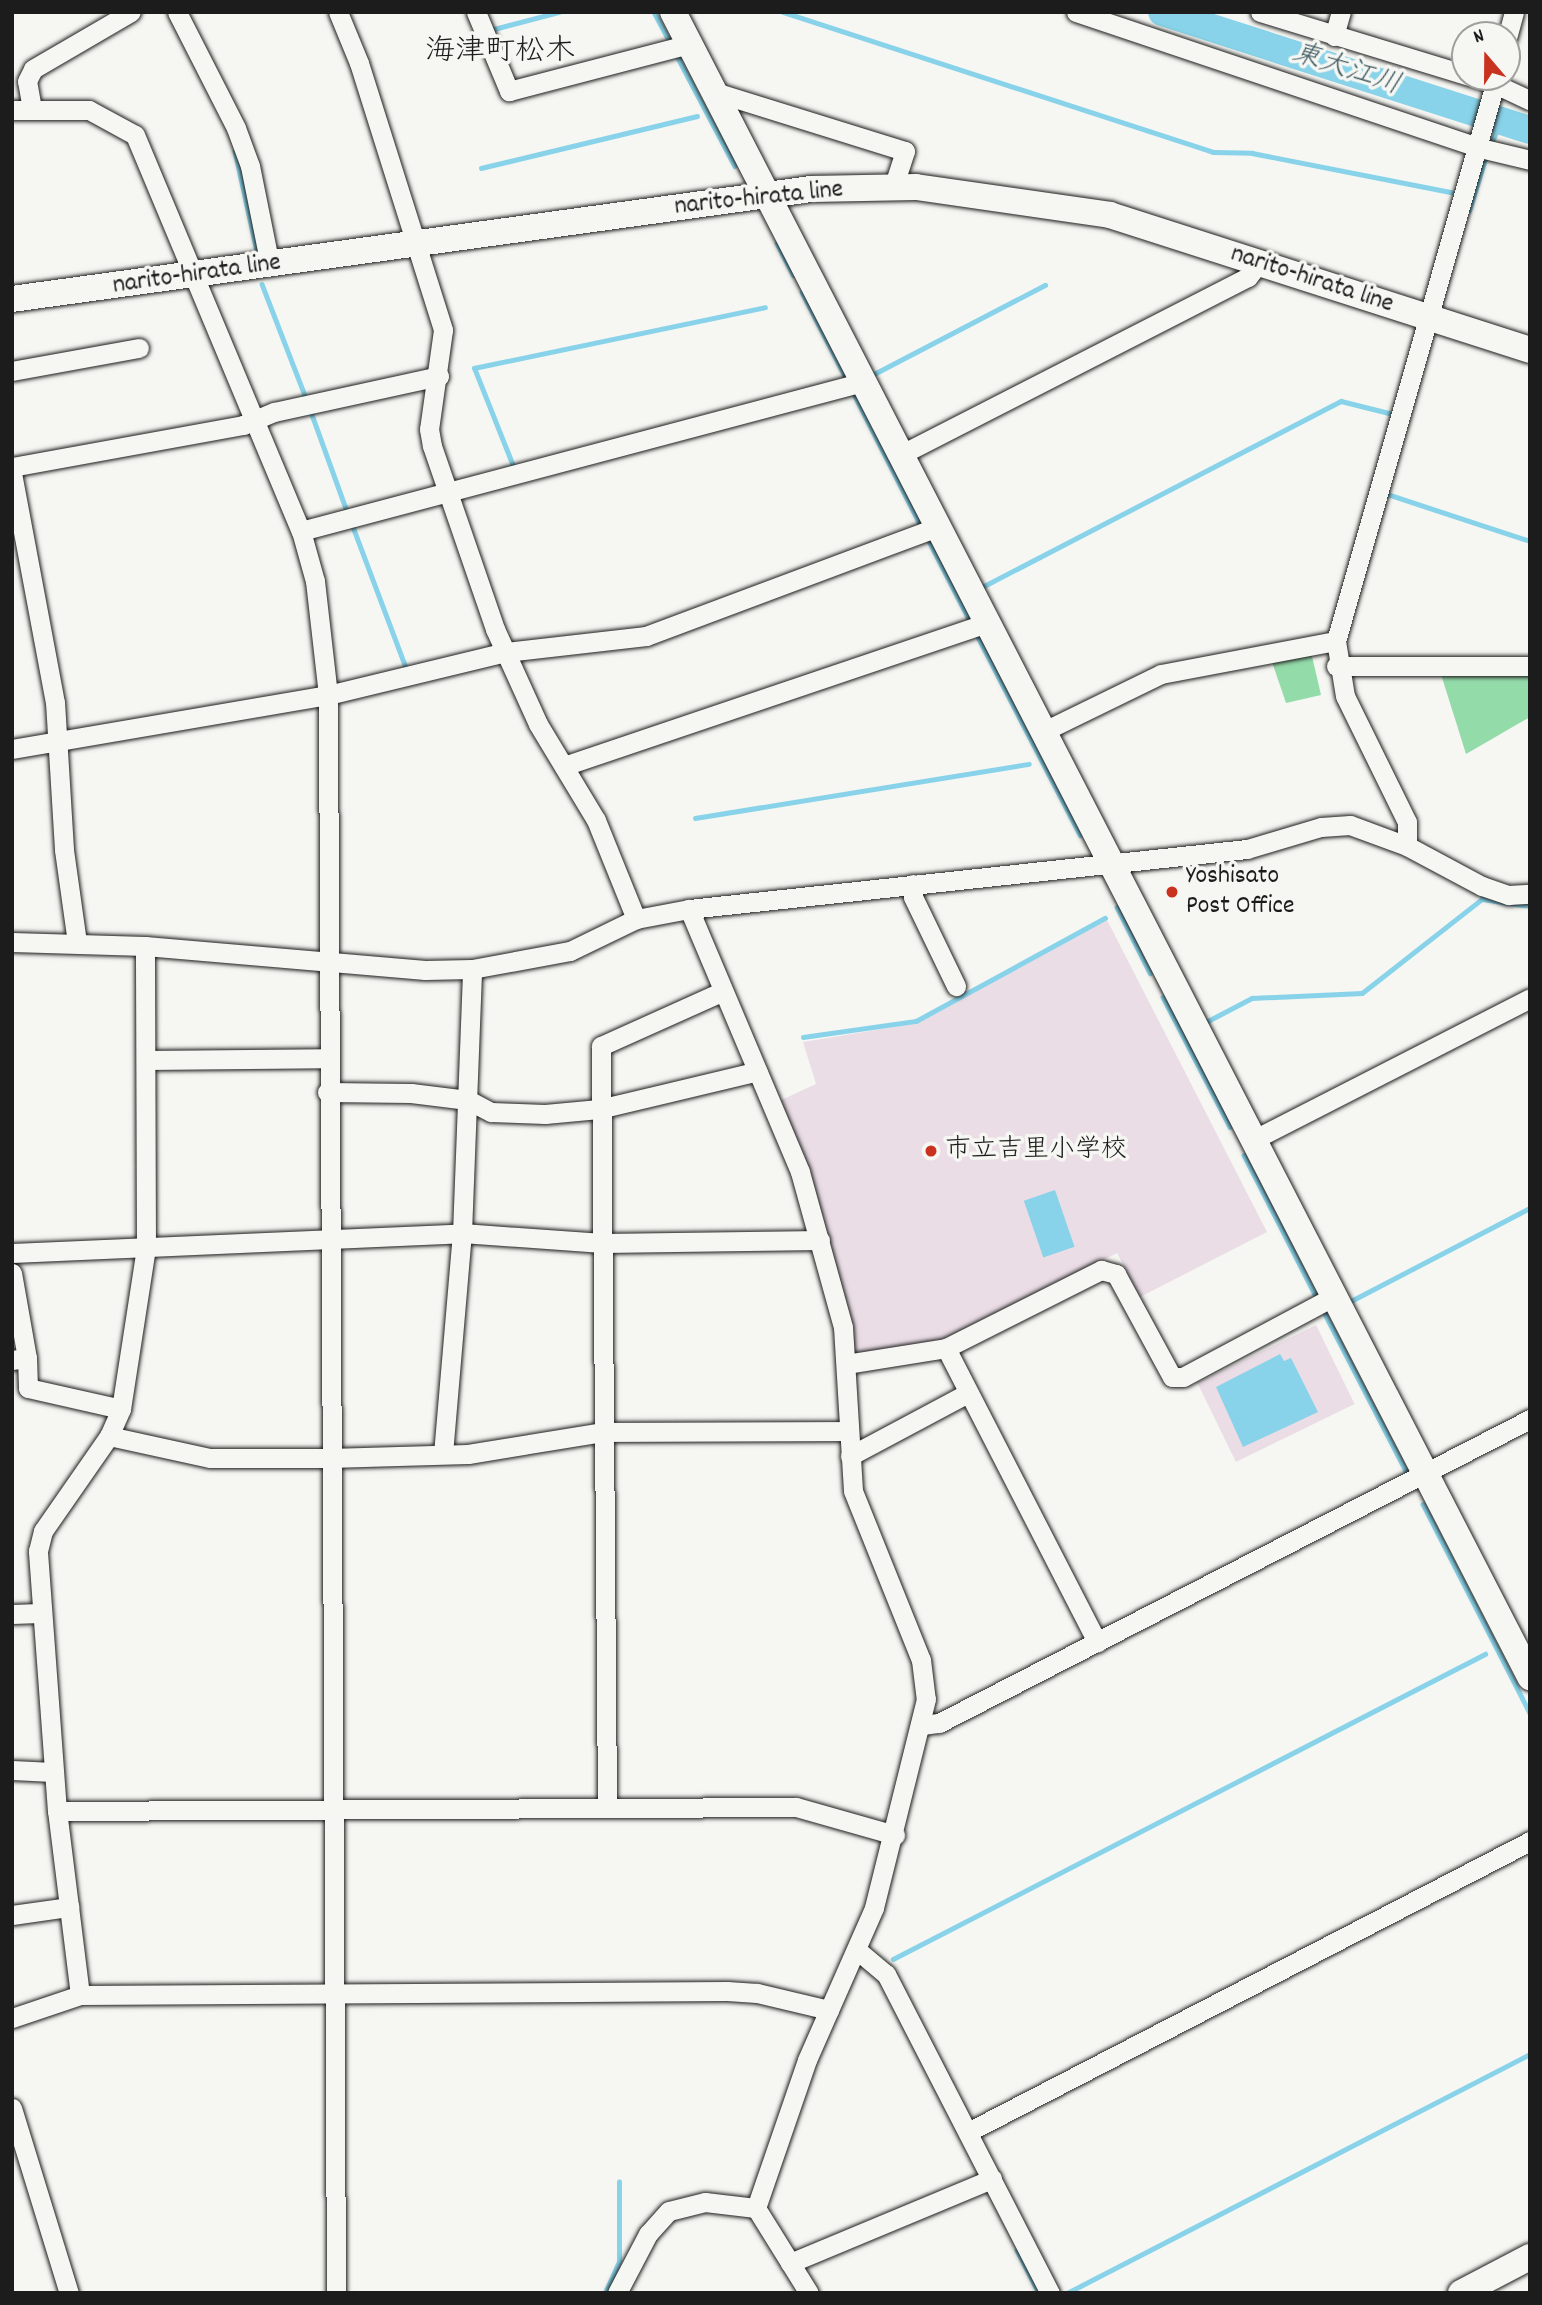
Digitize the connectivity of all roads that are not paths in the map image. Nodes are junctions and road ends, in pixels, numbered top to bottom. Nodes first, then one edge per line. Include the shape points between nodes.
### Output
1 (131, 12) edge
2 (177, 12) edge
3 (338, 12) edge
4 (476, 12) edge
5 (673, 12) edge
6 (1076, 12) edge
7 (1260, 12) edge
8 (1341, 12) edge
9 (1334, 36) junction
10 (690, 44) junction
11 (1451, 72) edge
12 (1492, 91) edge
13 (1508, 91) edge
14 (715, 92) junction
15 (1530, 100) edge
16 (32, 109) junction
17 (12, 110) edge
18 (1477, 142) junction
19 (1530, 160) edge
20 (893, 188) junction
21 (768, 195) junction
22 (418, 244) junction
23 (1259, 263) junction
24 (270, 265) junction
25 (198, 275) junction
26 (12, 299) edge
27 (1424, 316) junction
28 (139, 348) dead end
29 (1530, 350) edge
30 (12, 371) edge
31 (439, 376) junction
32 (863, 382) junction
33 (255, 420) junction
34 (900, 455) junction
35 (12, 467) edge
36 (12, 473) edge
37 (447, 490) junction
38 (937, 527) junction
39 (301, 531) junction
40 (986, 623) junction
41 (1336, 641) junction
42 (506, 652) junction
43 (1336, 666) junction
44 (1530, 666) edge
45 (328, 695) junction
46 (1042, 732) junction
47 (57, 740) junction
48 (12, 749) edge
49 (564, 766) junction
50 (1407, 846) junction
51 (1110, 862) junction
52 (913, 884) junction
53 (1530, 894) edge
54 (689, 909) junction
55 (635, 919) junction
56 (12, 942) edge
57 (77, 942) junction
58 (145, 946) junction
59 (326, 961) junction
60 (472, 969) junction
61 (956, 986) dead end
62 (722, 992) junction
63 (1530, 998) edge
64 (327, 1058) junction
65 (147, 1060) junction
66 (758, 1071) junction
67 (327, 1091) junction
68 (468, 1100) junction
69 (600, 1110) junction
70 (1253, 1140) junction
71 (462, 1234) junction
72 (327, 1240) junction
73 (820, 1240) junction
74 (603, 1243) junction
75 (146, 1248) junction
76 (12, 1253) edge
77 (12, 1273) edge
78 (1333, 1297) junction
79 (946, 1348) junction
80 (19, 1359) edge
81 (846, 1364) junction
82 (968, 1393) junction
83 (121, 1409) junction
84 (1530, 1419) edge
85 (849, 1431) junction
86 (602, 1432) junction
87 (109, 1436) junction
88 (443, 1454) junction
89 (850, 1456) junction
90 (329, 1458) junction
91 (1425, 1473) junction
92 (40, 1613) junction
93 (12, 1614) edge
94 (1097, 1642) junction
95 (1530, 1677) edge
96 (922, 1725) junction
97 (12, 1770) edge
98 (53, 1772) junction
99 (607, 1807) junction
100 (333, 1809) junction
101 (57, 1811) junction
102 (895, 1835) junction
103 (1530, 1841) edge
104 (69, 1907) junction
105 (12, 1914) edge
106 (857, 1950) junction
107 (333, 1994) junction
108 (80, 1995) junction
109 (829, 2011) junction
110 (12, 2018) edge
111 (12, 2108) edge
112 (968, 2132) junction
113 (992, 2179) junction
114 (756, 2208) junction
115 (1530, 2257) edge
116 (790, 2263) junction
117 (69, 2293) edge
118 (336, 2293) edge
119 (617, 2293) edge
120 (809, 2293) edge
121 (1050, 2293) edge
122 (1461, 2293) edge

1 - 16 street via 33,69 27,80
2 - 24 street via 236,128 250,166
3 - 22 street
4 - 10 street via 509,91
5 - 10 street
6 - 18 street
7 - 9 street
8 - 9 street
9 - 11 street
10 - 14 street
12 - 18 street
13 - 15 street
14 - 20 street via 905,150
14 - 21 street
16 - 17 street
16 - 25 street via 89,110 117,121 135,135
18 - 19 street
18 - 27 street
20 - 21 street, narito-hirata line
20 - 23 street, narito-hirata line via 979,193 1110,215
21 - 22 street, narito-hirata line
21 - 32 street
22 - 24 street, narito-hirata line
22 - 31 street via 443,330
23 - 27 street, narito-hirata line
23 - 34 street via 1248,277
24 - 25 street, narito-hirata line
25 - 26 street, narito-hirata line
25 - 33 street
27 - 29 street, narito-hirata line
27 - 41 street
28 - 30 street
31 - 33 street
31 - 37 street via 429,429
32 - 34 street
32 - 37 street
33 - 35 street
33 - 39 street
34 - 38 street
36 - 47 street
37 - 39 street
37 - 42 street
38 - 40 street
38 - 42 street via 646,636
39 - 45 street via 315,581
40 - 46 street
40 - 49 street
41 - 43 street
41 - 46 street via 1161,674
42 - 45 street
42 - 49 street
43 - 44 street
43 - 50 street via 1345,696 1407,822
45 - 47 street
45 - 59 street
46 - 51 street
47 - 48 street
47 - 57 street
49 - 55 street via 596,820
50 - 51 street via 1350,825 1321,827 1247,849
50 - 53 street via 1482,886 1508,895
51 - 52 street
51 - 70 street
52 - 54 street
52 - 61 street via 913,897
54 - 55 street
54 - 62 street
55 - 60 street via 570,951
56 - 57 street
57 - 58 street
58 - 59 street
58 - 65 street
59 - 60 street
59 - 64 street
60 - 68 street
62 - 66 street
62 - 69 street via 601,1046
63 - 70 street
64 - 65 street
64 - 67 street
65 - 75 street
66 - 69 street
66 - 73 street via 800,1171
67 - 68 street
67 - 72 street
68 - 69 street via 491,1112
68 - 71 street
69 - 74 street
70 - 78 street
71 - 72 street
71 - 74 street
71 - 88 street
72 - 75 street
72 - 90 street
73 - 74 street
73 - 81 street
74 - 86 street
75 - 76 street
75 - 83 street
77 - 80 street
78 - 79 street via 1183,1377 1172,1377 1164,1369 1116,1274 1101,1269
78 - 91 street
79 - 81 street
79 - 82 street
80 - 83 street via 28,1388
81 - 85 street
82 - 89 street
82 - 94 street
83 - 87 street
84 - 91 street
85 - 86 street
85 - 89 street
86 - 88 street
86 - 99 street
87 - 90 street via 210,1458
87 - 92 street via 43,1531 38,1551
88 - 90 street
89 - 96 street via 853,1491 866,1534 921,1660 926,1699
90 - 100 street
91 - 94 street
91 - 95 street
92 - 93 street
92 - 98 street
94 - 96 street via 939,1723
96 - 102 street
97 - 98 street
98 - 101 street
99 - 100 street
99 - 102 street via 796,1807
100 - 101 street
100 - 107 street
101 - 104 street
102 - 106 street
103 - 112 street
104 - 105 street
104 - 108 street
106 - 109 street
106 - 112 street via 886,1974
107 - 108 street
107 - 109 street via 757,1993
107 - 118 street
108 - 110 street
109 - 114 street
111 - 117 street
112 - 113 street
113 - 116 street
113 - 121 street
114 - 116 street
114 - 119 street via 705,2202 669,2211 648,2234
115 - 122 street
116 - 120 street

